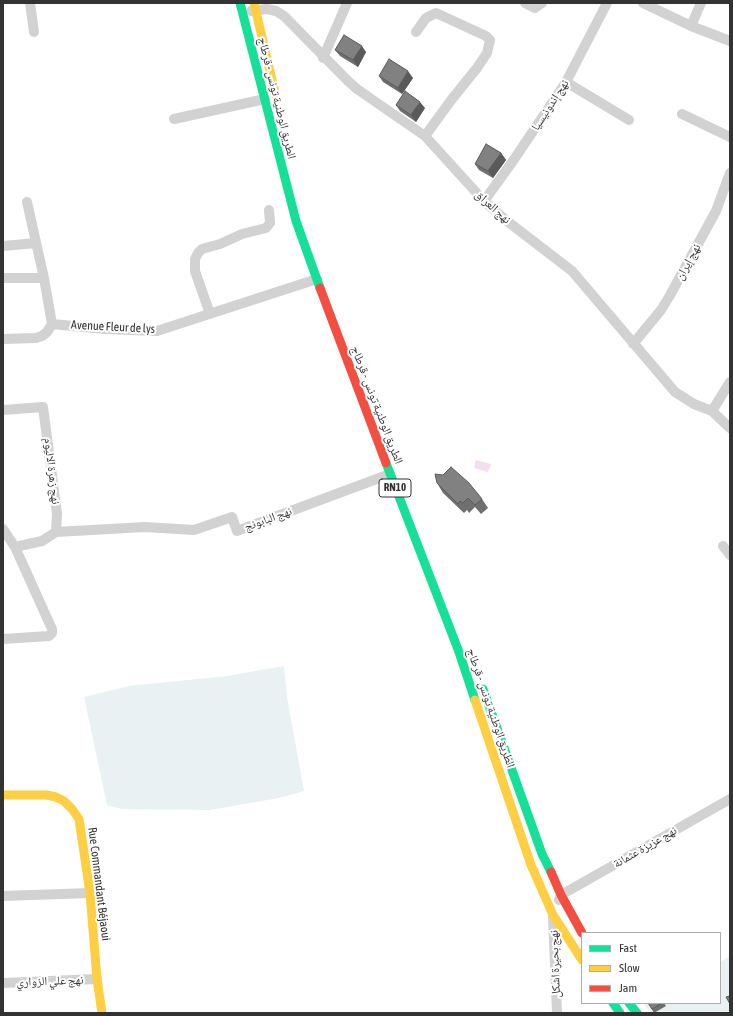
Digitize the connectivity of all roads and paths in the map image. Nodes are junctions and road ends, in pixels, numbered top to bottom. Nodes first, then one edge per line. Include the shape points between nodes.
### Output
1 (30, 3) edge
2 (347, 3) edge
3 (525, 3) edge
4 (542, 3) edge
5 (607, 3) edge
6 (643, 3) edge
7 (701, 3) edge
8 (255, 6) edge
9 (242, 7) edge
10 (691, 26) junction
11 (34, 32) dead end
12 (416, 32) dead end
13 (730, 41) edge
14 (323, 58) junction
15 (566, 82) junction
16 (265, 99) junction
17 (277, 103) dead end
18 (682, 114) dead end
19 (174, 119) dead end
20 (629, 120) dead end
21 (425, 136) junction
22 (730, 137) edge
23 (730, 173) edge
24 (484, 201) junction
25 (27, 202) dead end
26 (268, 210) dead end
27 (36, 243) junction
28 (3, 246) edge
29 (3, 278) edge
30 (44, 278) junction
31 (317, 279) junction
32 (210, 314) junction
33 (52, 324) junction
34 (3, 339) edge
35 (633, 344) junction
36 (730, 382) edge
37 (3, 410) edge
38 (712, 411) junction
39 (730, 428) edge
40 (390, 474) junction
41 (3, 529) edge
42 (56, 532) junction
43 (723, 546) dead end
44 (15, 547) junction
45 (730, 555) edge
46 (3, 638) edge
47 (479, 678) dead end
48 (3, 795) edge
49 (730, 799) edge
50 (90, 893) junction
51 (561, 895) junction
52 (3, 896) edge
53 (553, 915) junction
54 (581, 932) edge
55 (581, 958) edge
56 (97, 979) junction
57 (3, 983) edge
58 (614, 1004) edge
59 (630, 1004) edge
60 (102, 1013) edge
61 (557, 1013) edge
62 (620, 1013) edge
63 (637, 1013) edge

1 - 11 street
2 - 14 street
3 - 4 street via 536,8
5 - 15 street, نهج إندونيسيا
6 - 10 street
7 - 10 street
8 - 9 street, نهج العراق
8 - 14 street, نهج العراق via 276,11 284,16
8 - 17 main road, الطريق الوطنية تونس - قرطاج
9 - 16 main road, الطريق الوطنية تونس - قرطاج / RN10
10 - 13 street
12 - 21 street via 426,18 436,13 490,40 488,52
14 - 21 street, نهج العراق via 357,89
15 - 20 street
15 - 24 street, نهج إندونيسيا
16 - 19 street
16 - 31 main road, الطريق الوطنية تونس - قرطاج / RN10 via 296,221
18 - 22 street
21 - 24 street, نهج العراق
23 - 35 street, نهج إيران via 716,211 669,297
24 - 35 street, نهج العراق via 572,271
25 - 27 street
26 - 32 street via 270,223 266,228 242,234 202,249 198,253 195,271
27 - 28 street
27 - 30 street
29 - 30 street
30 - 33 street
31 - 32 street, Avenue Fleur de lys
31 - 40 main road, الطريق الوطنية تونس - قرطاج / RN10
32 - 33 street, Avenue Fleur de lys via 158,331
33 - 34 street via 47,332 36,338
35 - 38 street, نهج العراق via 675,392
36 - 38 street
37 - 42 street, نهج زهرة الاليوم via 43,406 57,514
38 - 39 street, نهج العراق
40 - 42 street, نهج البابونج via 237,531 232,517 194,530 145,527
40 - 53 main road, الطريق الوطنية تونس - قرطاج / RN10 via 458,652 531,865
41 - 44 street
42 - 44 street via 42,542
43 - 45 street
44 - 46 street via 52,633 49,636
47 - 51 main road, الطريق الوطنية تونس - قرطاج via 542,854
48 - 50 main road, Rue Commandant Béjaoui via 47,795 64,801 72,809 79,819
49 - 51 street, نهج عزيزة عثمانة
50 - 52 street
50 - 56 main road, Rue Commandant Béjaoui
51 - 53 street
51 - 54 main road, الطريق الوطنية تونس - قرطاج
53 - 55 main road, الطريق الوطنية تونس - قرطاج / RN10
53 - 61 street, نهج بحيرة اشكل
56 - 57 street, نهج علي الزواري
56 - 60 main road, Rue Commandant Béjaoui
58 - 62 main road
59 - 63 main road

